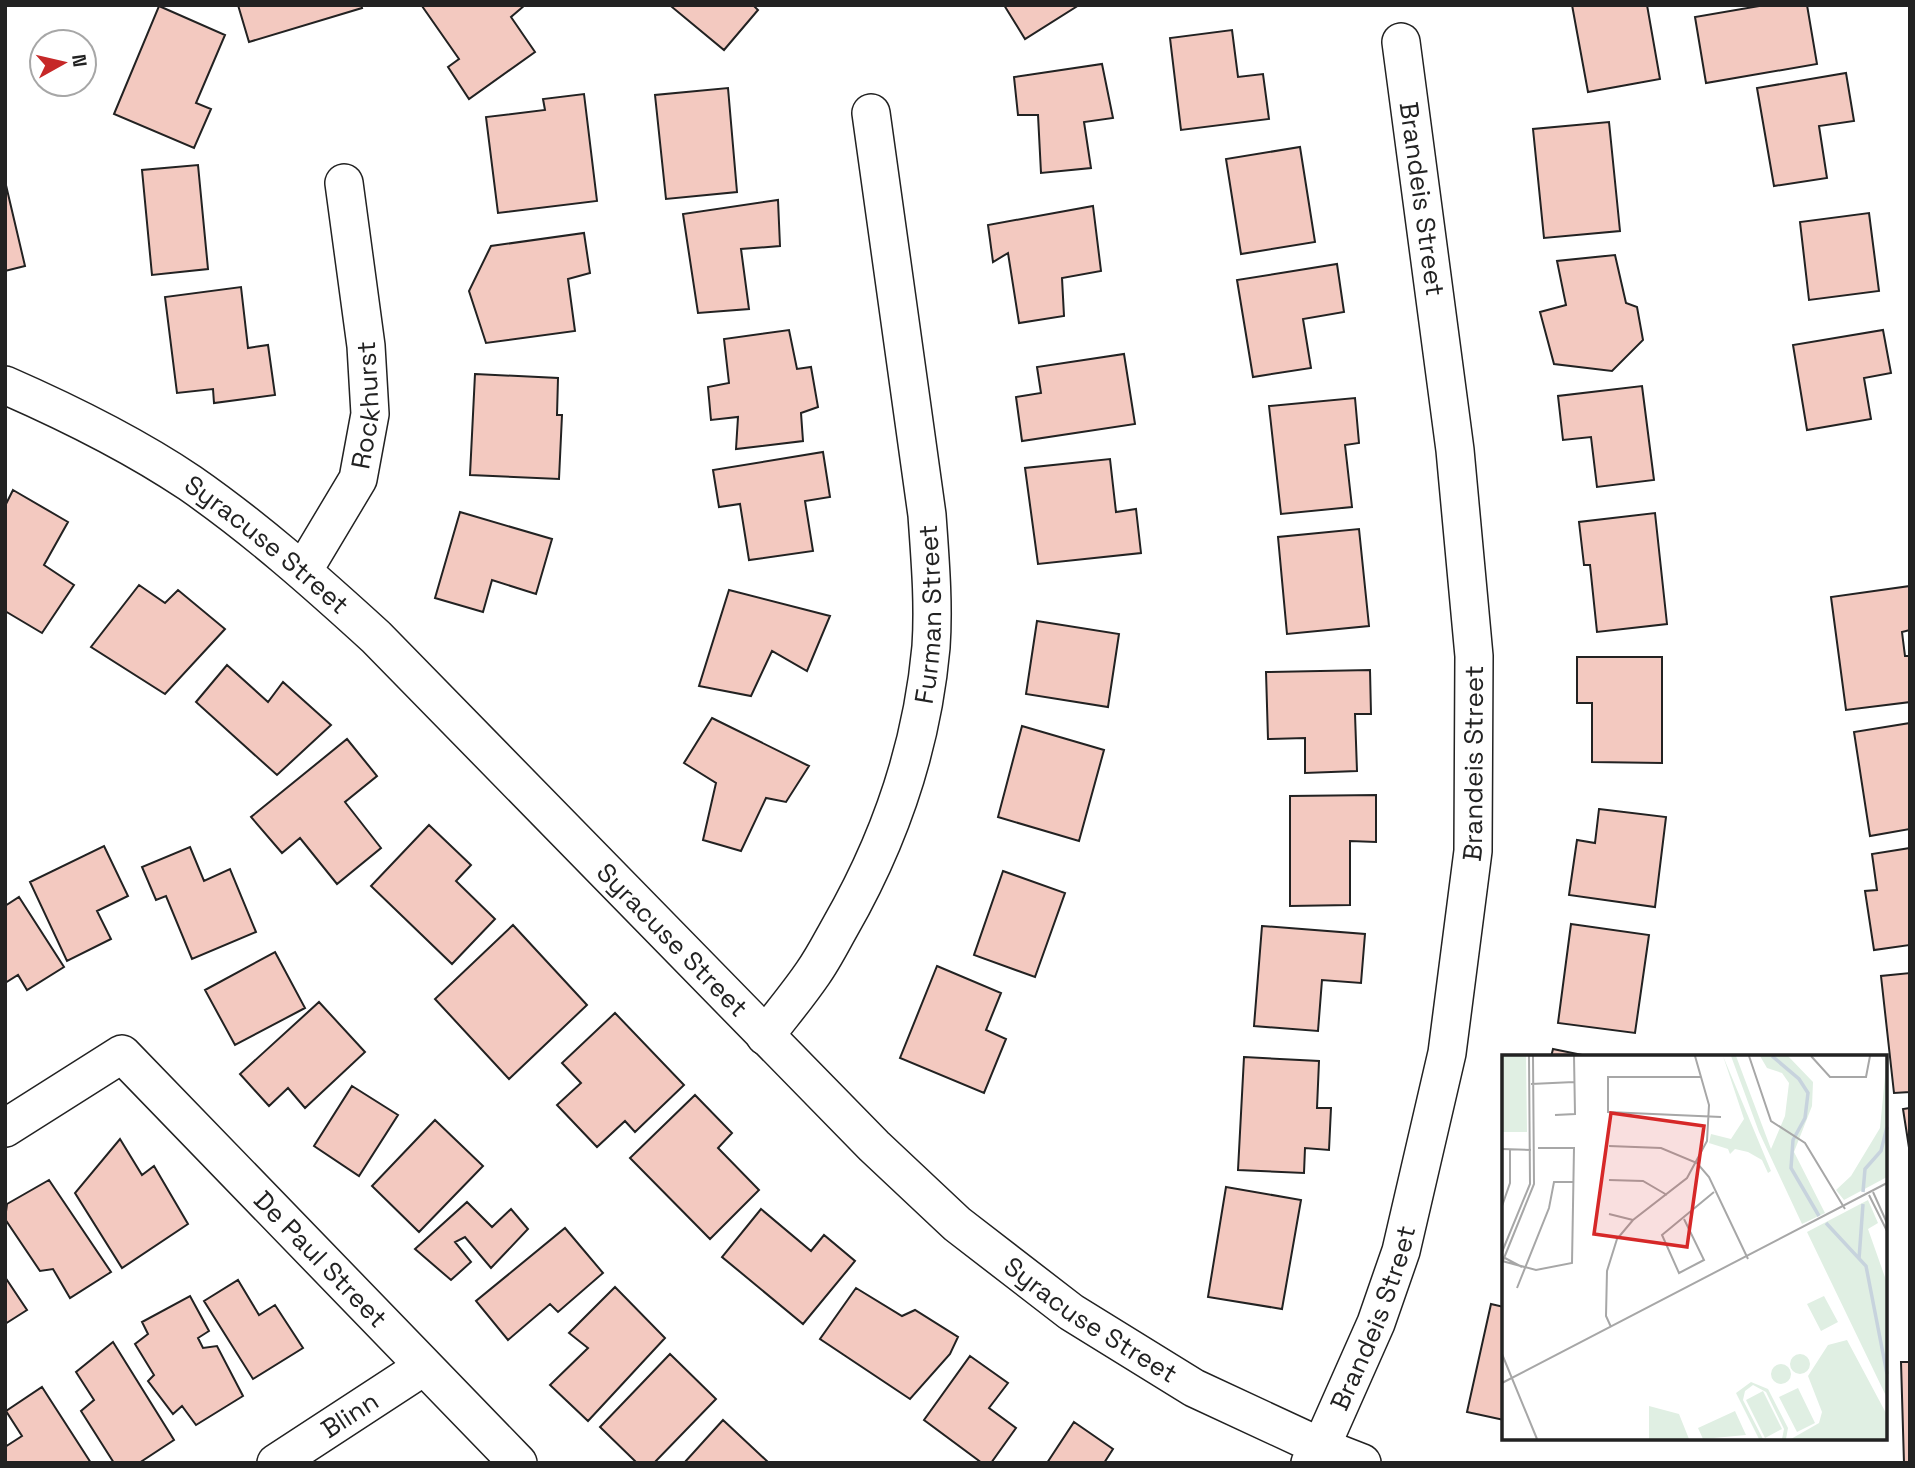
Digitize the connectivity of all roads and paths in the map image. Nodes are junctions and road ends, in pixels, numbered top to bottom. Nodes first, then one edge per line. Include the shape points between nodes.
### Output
1 (1401, 42) dead end
2 (871, 113) dead end
3 (344, 183) dead end
4 (5, 385) edge
5 (303, 571) junction
6 (765, 1037) junction
7 (5, 1128) edge
8 (423, 1367) junction
9 (1315, 1455) edge
10 (276, 1463) edge
11 (517, 1463) edge
12 (1362, 1463) edge

1 - 9 street, Brandeis Street via 1457,463 1474,656 1473,851 1447,1053 1401,1251 1376,1323
2 - 6 street, Furman Street via 927,514 931,645 920,723 887,836 814,972
3 - 5 street, Rockhurst via 366,346 370,414 358,479
4 - 5 street, Syracuse Street via 78,418 190,483
5 - 6 street, Syracuse Street via 376,637
6 - 9 street, Syracuse Street via 957,1224 1071,1312
7 - 8 street, De Paul Street via 122,1054
8 - 10 street, Blinn
8 - 11 street, De Paul Street
9 - 12 street, Syracuse Street

